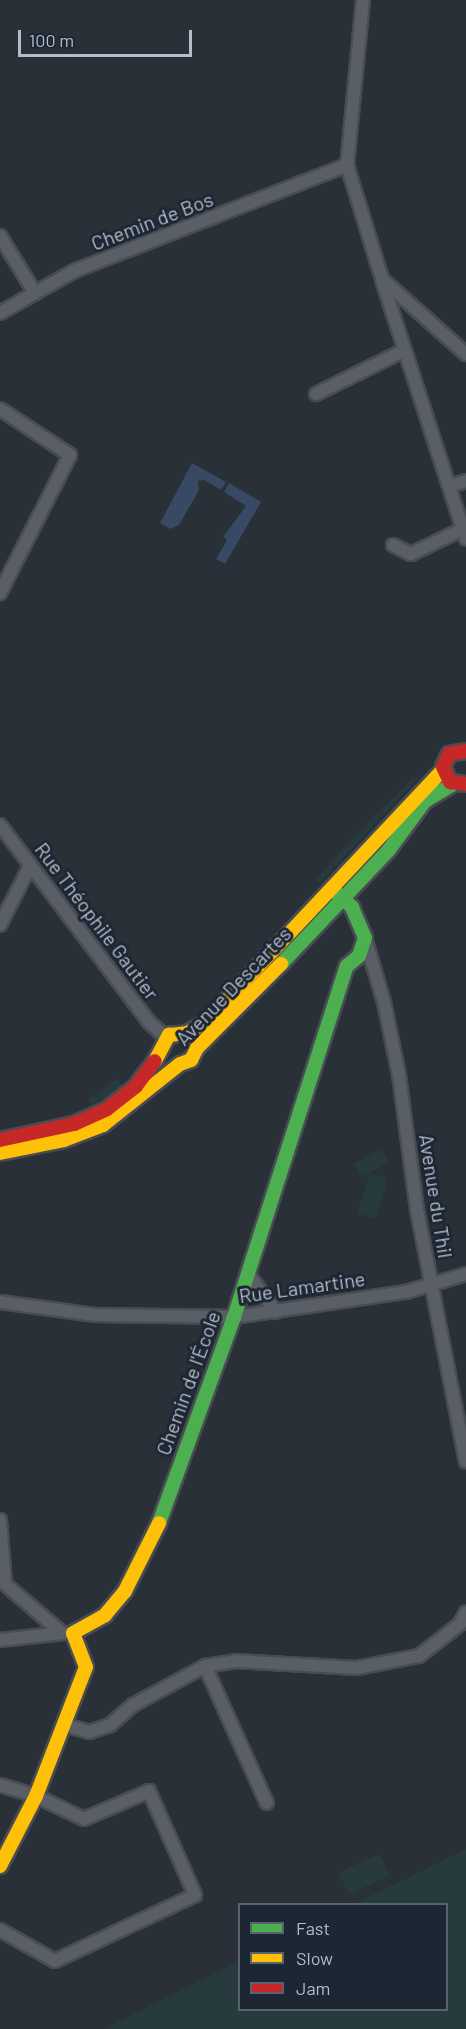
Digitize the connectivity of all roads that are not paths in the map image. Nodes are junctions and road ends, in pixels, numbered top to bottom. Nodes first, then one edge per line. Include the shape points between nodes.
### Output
1 (363, 0) edge
2 (347, 165) junction
3 (0, 236) edge
4 (382, 279) junction
5 (35, 293) junction
6 (0, 313) edge
7 (405, 350) junction
8 (466, 354) edge
9 (316, 394) dead end
10 (0, 409) edge
11 (466, 481) edge
12 (450, 486) junction
13 (465, 534) edge
14 (393, 545) dead end
15 (0, 593) edge
16 (466, 751) edge
17 (443, 770) junction
18 (460, 784) edge
19 (0, 825) edge
20 (30, 866) junction
21 (338, 895) junction
22 (0, 925) edge
23 (366, 938) junction
24 (187, 1033) junction
25 (165, 1044) junction
26 (197, 1048) junction
27 (180, 1064) junction
28 (0, 1140) edge
29 (0, 1153) edge
30 (248, 1274) junction
31 (466, 1275) edge
32 (430, 1287) junction
33 (0, 1302) edge
34 (276, 1312) junction
35 (234, 1317) junction
36 (466, 1461) edge
37 (0, 1520) edge
38 (466, 1612) edge
39 (67, 1633) junction
40 (0, 1640) edge
41 (205, 1666) junction
42 (65, 1725) junction
43 (0, 1785) edge
44 (36, 1796) junction
45 (267, 1803) dead end
46 (0, 1866) edge
47 (0, 1930) edge

1 - 2 street
2 - 4 street
2 - 5 street, Chemin de Bos via 74,272
3 - 5 street
4 - 7 street
4 - 8 street
5 - 6 street
7 - 9 street
7 - 12 street
10 - 15 street via 70,455
11 - 12 street
12 - 13 street
13 - 14 street via 411,554
16 - 17 main road, Avenue Descartes via 449,754
17 - 18 main road
17 - 21 main road, Avenue Descartes
18 - 21 main road, Avenue Descartes via 425,801 401,835
19 - 20 street, Rue Théophile Gautier
20 - 22 street
20 - 25 street, Rue Théophile Gautier
21 - 23 main road via 352,907
21 - 24 main road, Avenue Descartes via 206,1022
21 - 26 main road, Avenue Descartes
23 - 30 main road, Chemin de l'École via 359,956 348,966
23 - 32 street, Avenue du Thil via 399,1075
24 - 25 main road, Avenue Descartes via 176,1032
24 - 26 main road
25 - 27 main road via 171,1061
25 - 28 main road, Avenue Descartes via 136,1086 107,1109 74,1124
26 - 27 main road, Avenue Descartes via 191,1060
27 - 29 main road, Avenue Descartes via 103,1125 64,1140
30 - 34 street
30 - 35 main road, Chemin de l'École
31 - 32 street, Rue Lamartine
32 - 34 street, Rue Lamartine
32 - 36 street, Avenue du Thil
33 - 35 street, Rue Lamartine via 95,1315
34 - 35 street, Rue Lamartine
35 - 39 main road, Chemin de l'École via 155,1534 125,1591 105,1615
37 - 39 street via 5,1584
38 - 41 street via 460,1624 419,1656 357,1668 235,1661
39 - 40 street
39 - 42 main road via 86,1667
41 - 42 street via 134,1705 110,1725 89,1732
41 - 45 street
42 - 44 main road
43 - 44 street
44 - 46 main road
44 - 47 street via 84,1819 149,1791 195,1895 55,1960

